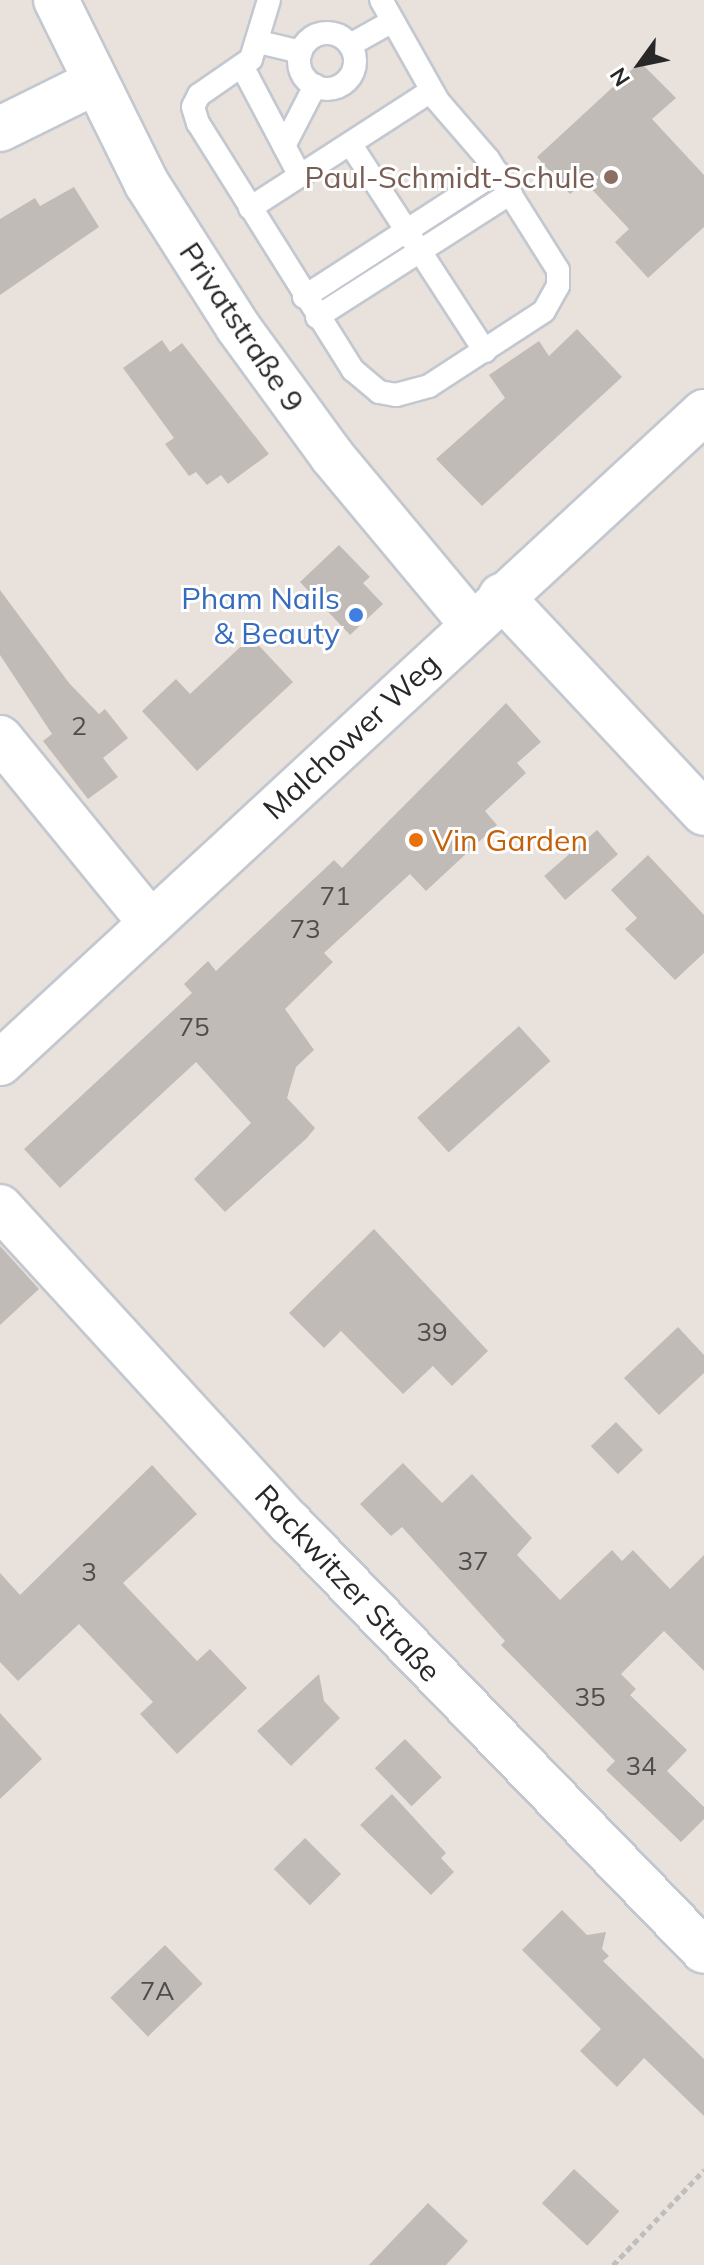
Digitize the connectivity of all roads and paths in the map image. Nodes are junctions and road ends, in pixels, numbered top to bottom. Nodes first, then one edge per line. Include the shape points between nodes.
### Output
1 (56, 0) edge
2 (269, 0) edge
3 (381, 0) edge
4 (391, 22) junction
5 (259, 42) junction
6 (350, 45) junction
7 (301, 52) junction
8 (243, 68) junction
9 (93, 83) junction
10 (315, 86) junction
11 (431, 91) junction
12 (0, 129) edge
13 (351, 145) junction
14 (284, 146) junction
15 (497, 172) junction
16 (300, 176) junction
17 (511, 193) junction
18 (250, 208) junction
19 (406, 230) junction
20 (420, 250) junction
21 (304, 297) junction
22 (317, 317) junction
23 (485, 351) junction
24 (704, 412) edge
25 (487, 610) junction
26 (0, 738) edge
27 (704, 813) edge
28 (151, 923) junction
29 (0, 1063) edge
30 (0, 1207) edge
31 (704, 1951) edge
32 (704, 2170) edge
33 (613, 2265) edge

1 - 9 street, Privatstraße 9
2 - 5 lane
3 - 4 lane
4 - 6 lane
4 - 11 lane
5 - 7 lane
5 - 8 lane
6 - 7 lane via 322,34
6 - 10 lane via 355,65 348,80 332,88
7 - 10 lane via 302,74
8 - 14 lane
8 - 18 lane via 199,95 193,107
9 - 12 street
9 - 25 street, Privatstraße 9 via 238,327 338,464
10 - 14 lane
11 - 13 lane
11 - 15 lane
13 - 16 lane
13 - 19 lane
14 - 16 lane
15 - 17 lane
15 - 19 lane
16 - 18 lane
17 - 20 lane
17 - 23 lane via 555,262 558,286 544,311
18 - 21 lane
19 - 20 lane
19 - 21 lane
20 - 22 lane
20 - 23 lane
21 - 22 lane
22 - 23 lane via 365,383 396,395 429,386
24 - 25 street, Malchower Weg
25 - 27 street, Privatstraße 9
25 - 28 street, Malchower Weg
26 - 28 street
28 - 29 street, Malchower Weg
30 - 31 street, Rackwitzer Straße via 311,1545
32 - 33 path

